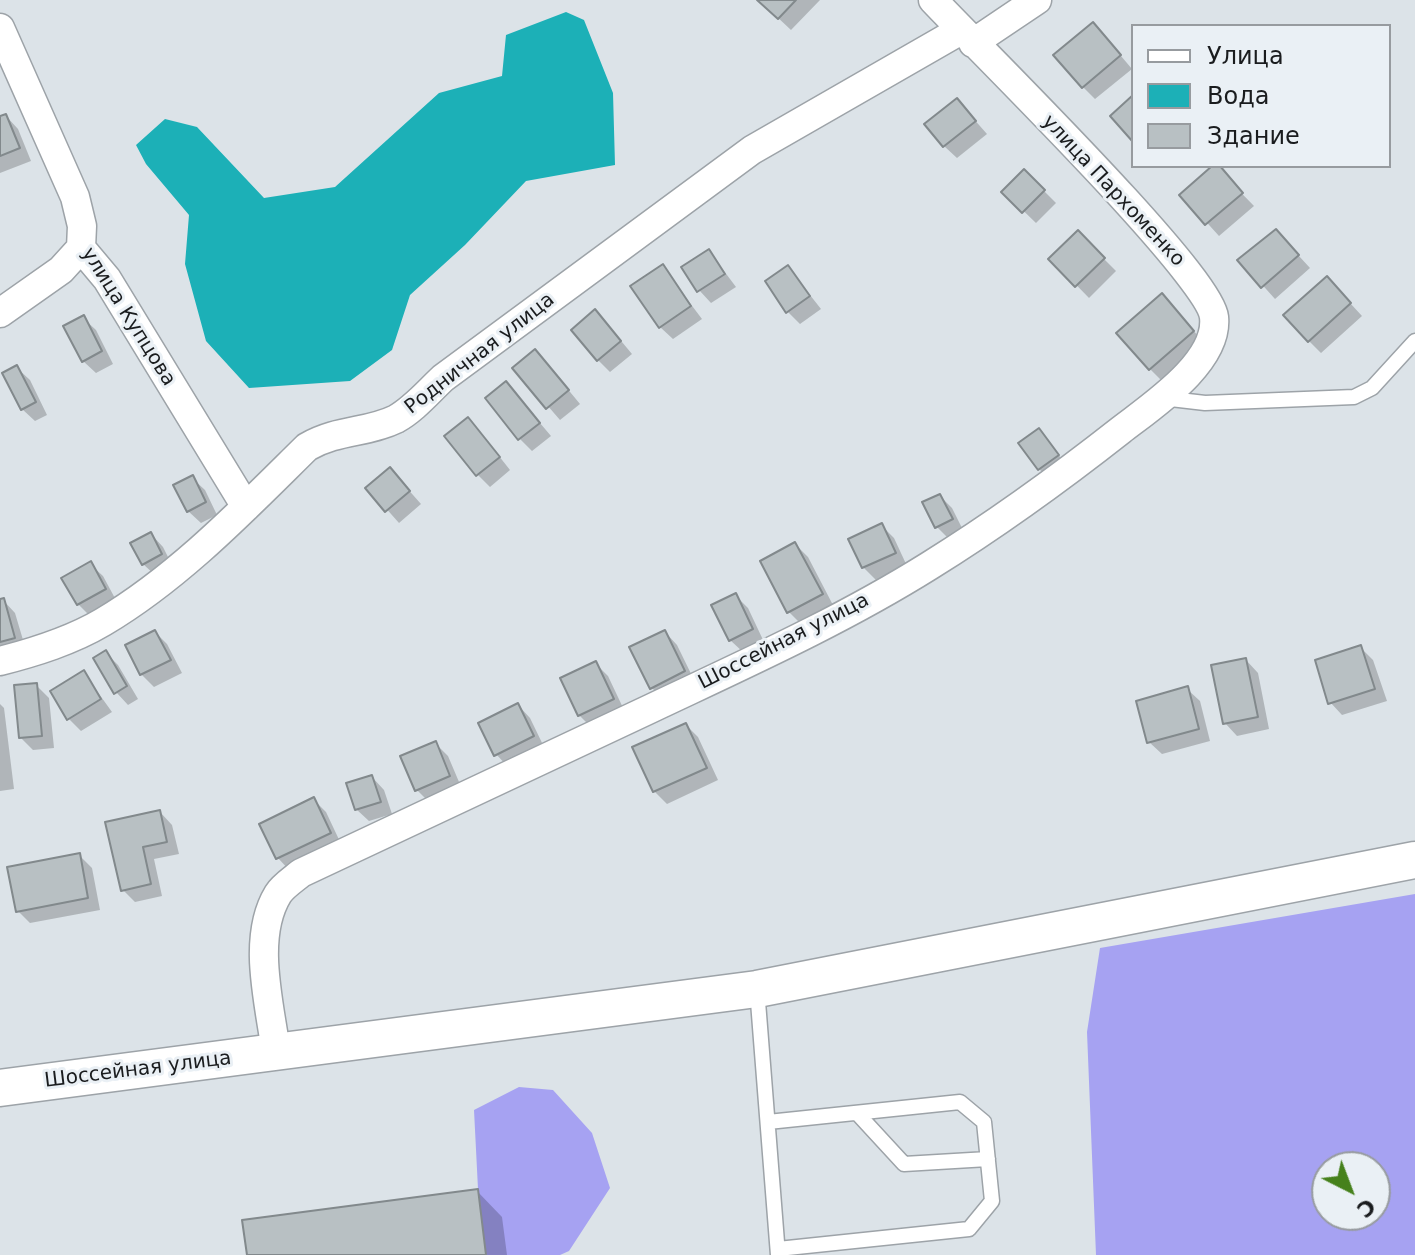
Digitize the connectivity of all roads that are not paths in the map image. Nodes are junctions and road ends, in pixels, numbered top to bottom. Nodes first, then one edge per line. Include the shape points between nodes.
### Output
1 (933, 0) edge
2 (1037, 0) edge
3 (0, 28) edge
4 (967, 36) junction
5 (81, 248) junction
6 (0, 313) edge
7 (1415, 341) edge
8 (1161, 398) junction
9 (246, 507) junction
10 (0, 661) edge
11 (1415, 860) edge
12 (757, 989) junction
13 (276, 1052) junction
14 (0, 1088) edge
15 (857, 1113) junction
16 (768, 1122) junction
17 (988, 1159) junction
18 (778, 1252) edge

1 - 4 street, улица Пархоменко
2 - 4 street, Родничная улица
3 - 5 street, улица Купцова via 75,197
4 - 8 street, улица Пархоменко via 1171,250 1206,296 1214,317 1209,345
4 - 9 street, Родничная улица via 752,150 443,378 408,411 392,421 328,435 307,447
5 - 6 street via 61,270
5 - 9 street, улица Купцова via 107,279
7 - 8 lane via 1372,388 1354,397 1205,403
8 - 13 street, Шоссейная улица via 1073,468 928,567 796,640 301,873 278,893 268,923 265,962
9 - 10 street, Родничная улица via 156,585 102,623 48,648
11 - 12 street, Шоссейная улица
12 - 13 street, Шоссейная улица
12 - 16 lane
13 - 14 street, Шоссейная улица
15 - 16 lane
15 - 17 lane via 904,1164
15 - 17 lane via 960,1102 984,1122
16 - 18 lane
17 - 18 lane via 992,1201 969,1229

